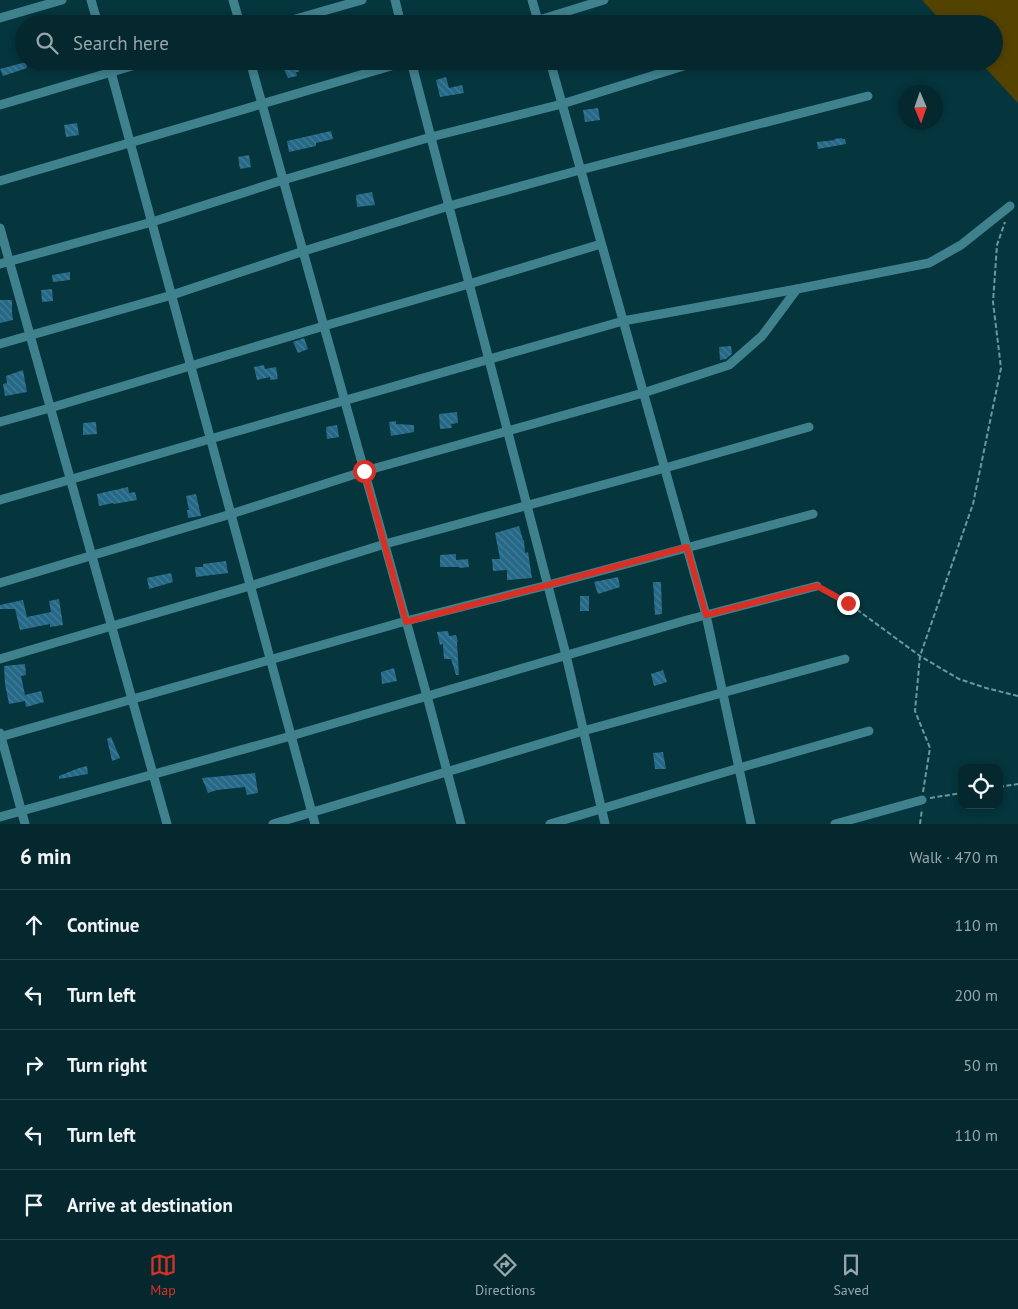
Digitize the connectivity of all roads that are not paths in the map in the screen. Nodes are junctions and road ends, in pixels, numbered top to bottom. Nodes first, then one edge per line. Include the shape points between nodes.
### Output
1 (62, 0) edge
2 (91, 0) edge
3 (233, 0) edge
4 (362, 0) edge
5 (395, 0) edge
6 (532, 0) edge
7 (604, 0) edge
8 (95, 15) edge
9 (237, 15) edge
10 (310, 15) edge
11 (399, 15) edge
12 (536, 15) edge
13 (559, 15) edge
14 (0, 18) edge
15 (119, 70) edge
16 (253, 70) edge
17 (379, 70) edge
18 (412, 70) edge
19 (553, 70) edge
20 (671, 70) edge
21 (112, 72) junction
22 (868, 96) dead end
23 (262, 104) junction
24 (562, 104) junction
25 (0, 105) edge
26 (431, 137) junction
27 (130, 143) junction
28 (580, 170) junction
29 (283, 180) junction
30 (0, 181) edge
31 (449, 206) junction
32 (1010, 206) dead end
33 (152, 222) junction
34 (0, 228) edge
35 (601, 244) junction
36 (304, 251) junction
37 (10, 262) junction
38 (0, 264) edge
39 (469, 284) junction
40 (797, 289) junction
41 (172, 295) junction
42 (623, 321) junction
43 (324, 326) junction
44 (30, 336) junction
45 (0, 344) edge
46 (489, 359) junction
47 (191, 366) junction
48 (643, 393) junction
49 (345, 400) junction
50 (50, 408) junction
51 (0, 422) edge
52 (810, 426) dead end
53 (507, 431) junction
54 (210, 439) junction
55 (664, 468) junction
56 (364, 471) junction
57 (70, 480) junction
58 (0, 500) edge
59 (527, 506) junction
60 (231, 514) junction
61 (813, 514) dead end
62 (385, 544) junction
63 (687, 547) junction
64 (92, 556) junction
65 (0, 583) edge
66 (548, 585) junction
67 (250, 586) junction
68 (817, 586) road end
69 (706, 615) junction
70 (406, 622) junction
71 (112, 626) junction
72 (566, 655) junction
73 (0, 659) edge
74 (845, 659) dead end
75 (270, 660) junction
76 (723, 692) junction
77 (427, 696) junction
78 (132, 700) junction
79 (584, 731) junction
80 (869, 732) dead end
81 (0, 736) edge
82 (291, 736) junction
83 (739, 768) junction
84 (447, 772) junction
85 (154, 775) junction
86 (922, 800) road end
87 (601, 808) junction
88 (22, 811) junction
89 (312, 813) junction
90 (0, 816) edge
91 (26, 824) edge
92 (167, 824) edge
93 (273, 824) edge
94 (314, 824) edge
95 (461, 824) edge
96 (550, 824) edge
97 (605, 824) edge
98 (751, 824) edge
99 (835, 824) edge

1 - 14 street
2 - 8 street
3 - 9 street
4 - 10 street
5 - 11 street
6 - 12 street
7 - 13 street
15 - 21 street
16 - 23 street
17 - 23 street
18 - 26 street
19 - 24 street
20 - 24 street
21 - 25 street
21 - 27 street
22 - 28 street
23 - 27 street
23 - 29 street
24 - 26 street
24 - 28 street
26 - 29 street
26 - 31 street
27 - 30 street
27 - 33 street
28 - 31 street
28 - 35 street
29 - 33 street
29 - 36 street
31 - 36 street
31 - 39 street
32 - 40 street via 962,245 929,263
33 - 37 street
33 - 41 street
34 - 37 street
35 - 39 street
35 - 42 street
36 - 41 street
36 - 43 street
37 - 38 street
37 - 44 street
39 - 43 street
39 - 46 street
40 - 42 street
40 - 48 street via 762,336 729,365
41 - 44 street
41 - 47 street
42 - 46 street
42 - 48 street
43 - 47 street
43 - 49 street
44 - 45 street
44 - 50 street
46 - 49 street
46 - 53 street
47 - 50 street
47 - 54 street
48 - 53 street
48 - 55 street
49 - 54 street
49 - 56 street
50 - 51 street
50 - 57 street
52 - 55 street
53 - 56 street
53 - 59 street
54 - 57 street
54 - 60 street
55 - 59 street
55 - 63 street
56 - 60 street
56 - 62 street
57 - 58 street
57 - 64 street
59 - 62 street
59 - 66 street
60 - 64 street
60 - 67 street
61 - 63 street
62 - 67 street
62 - 70 street
63 - 66 street
63 - 69 street
64 - 65 street
64 - 71 street
66 - 70 street
66 - 72 street
67 - 71 street
67 - 75 street
68 - 69 street
69 - 72 street
69 - 76 street
70 - 75 street
70 - 77 street
71 - 73 street
71 - 78 street
72 - 77 street
72 - 79 street
74 - 76 street
75 - 78 street
75 - 82 street
76 - 79 street
76 - 83 street
77 - 82 street
77 - 84 street
78 - 81 street
78 - 85 street
79 - 84 street
79 - 87 street
80 - 83 street
81 - 88 street
82 - 85 street
82 - 89 street
83 - 87 street
83 - 98 street
84 - 89 street
84 - 95 street
85 - 88 street
85 - 92 street
86 - 99 street
87 - 96 street
87 - 97 street
88 - 90 street
88 - 91 street
89 - 93 street
89 - 94 street

